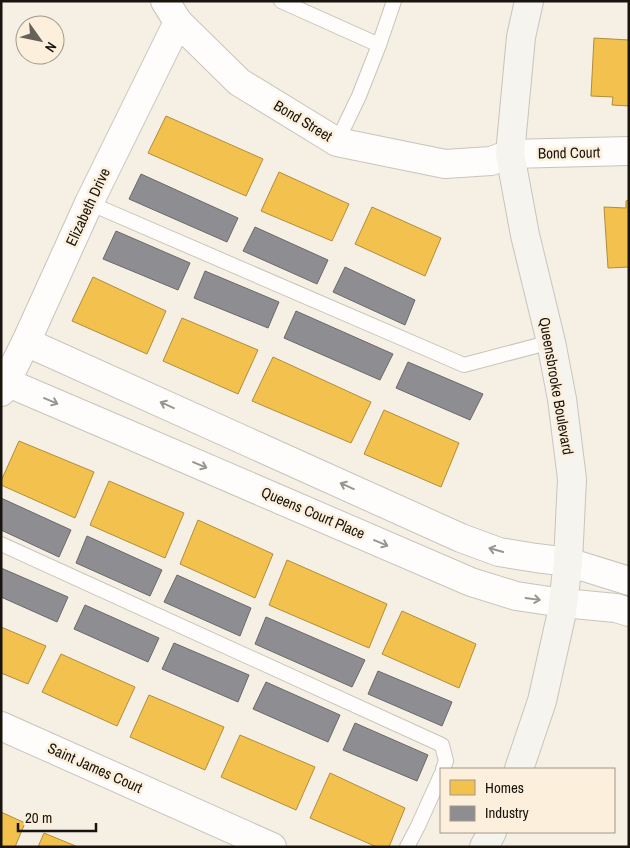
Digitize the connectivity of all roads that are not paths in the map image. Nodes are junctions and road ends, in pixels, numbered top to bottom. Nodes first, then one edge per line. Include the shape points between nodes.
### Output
1 (281, 1) edge
2 (394, 1) edge
3 (529, 1) edge
4 (172, 12) edge
5 (379, 45) junction
6 (337, 142) junction
7 (629, 151) edge
8 (510, 154) junction
9 (90, 202) junction
10 (26, 342) junction
11 (551, 342) junction
12 (3, 387) edge
13 (1, 544) edge
14 (568, 562) junction
15 (629, 581) edge
16 (563, 603) junction
17 (629, 612) edge
18 (1, 726) edge
19 (443, 768) edge
20 (519, 768) edge
21 (440, 777) edge
22 (491, 833) edge
23 (272, 847) edge
24 (407, 847) edge
25 (484, 847) edge

1 - 5 lane
2 - 5 lane
3 - 8 street, Queensbrooke Boulevard via 521,37
4 - 6 street, Bond Street via 240,82
4 - 9 street, Elizabeth Drive
5 - 6 lane
6 - 8 street, Bond Street via 445,164 491,161
7 - 8 street, Bond Court
8 - 11 street, Queensbrooke Boulevard via 525,235
9 - 10 street, Elizabeth Drive
9 - 11 lane via 464,365
10 - 12 street, Elizabeth Drive
14 -> 10 street via 499,552 461,538
11 - 14 street, Queensbrooke Boulevard via 572,479
12 -> 16 street, Queens Court Place via 146,441 471,582 516,596
13 - 19 lane via 442,745 446,761
14 - 15 street
14 - 16 street, Queensbrooke Boulevard
16 - 17 street, Queens Court Place
16 - 20 street, Queensbrooke Boulevard via 542,701
18 - 23 street, Saint James Court
21 - 24 lane
22 - 25 street

